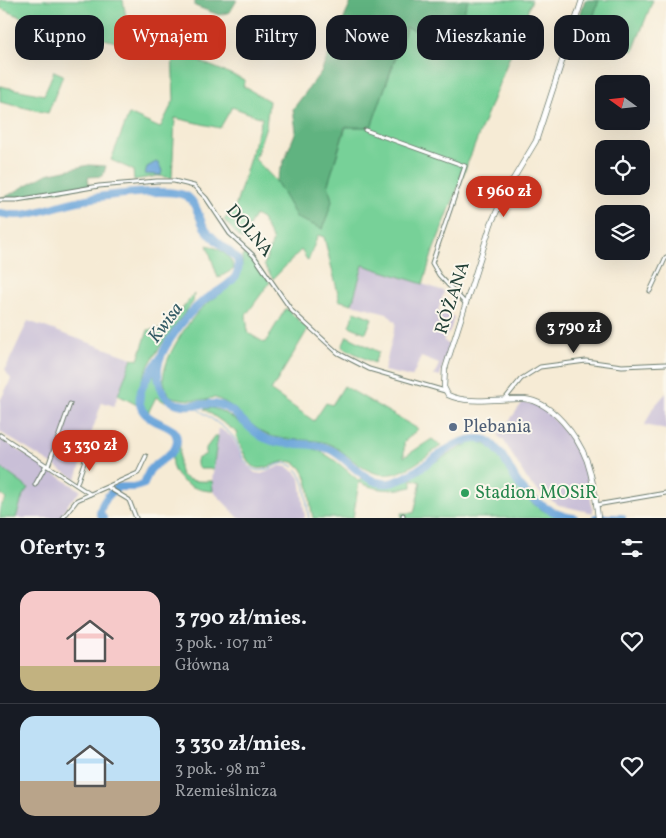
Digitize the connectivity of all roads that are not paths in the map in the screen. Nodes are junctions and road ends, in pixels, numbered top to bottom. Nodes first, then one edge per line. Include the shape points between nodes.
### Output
1 (582, 0) edge
2 (366, 130) dead end
3 (0, 200) edge
4 (666, 257) edge
5 (650, 291) dead end
6 (466, 304) junction
7 (666, 364) edge
8 (445, 391) junction
9 (505, 399) junction
10 (70, 404) dead end
11 (0, 435) edge
12 (87, 454) dead end
13 (146, 456) dead end
14 (47, 465) junction
15 (77, 483) junction
16 (35, 485) dead end
17 (110, 489) junction
18 (666, 493) edge
19 (90, 494) junction
20 (597, 508) junction
21 (63, 518) edge
22 (136, 518) edge
23 (598, 518) edge

1 - 6 street, RÓŻANA via 539,135 498,206
2 - 6 street via 465,166 432,263 439,276
3 - 8 street, DOLNA via 157,181 194,186 230,234 254,256 292,311 338,353 368,369
4 - 5 street
6 - 8 street, RÓŻANA via 445,369
7 - 9 street via 622,366 586,361 540,367 521,379
8 - 9 street via 458,399
9 - 20 street via 540,404 564,424 585,456
10 - 14 street
11 - 14 street
12 - 15 street
13 - 17 street via 138,473
14 - 15 street
14 - 16 street
15 - 19 street
17 - 19 street
17 - 22 street via 129,500
18 - 20 street
19 - 21 street via 70,506
20 - 23 street

